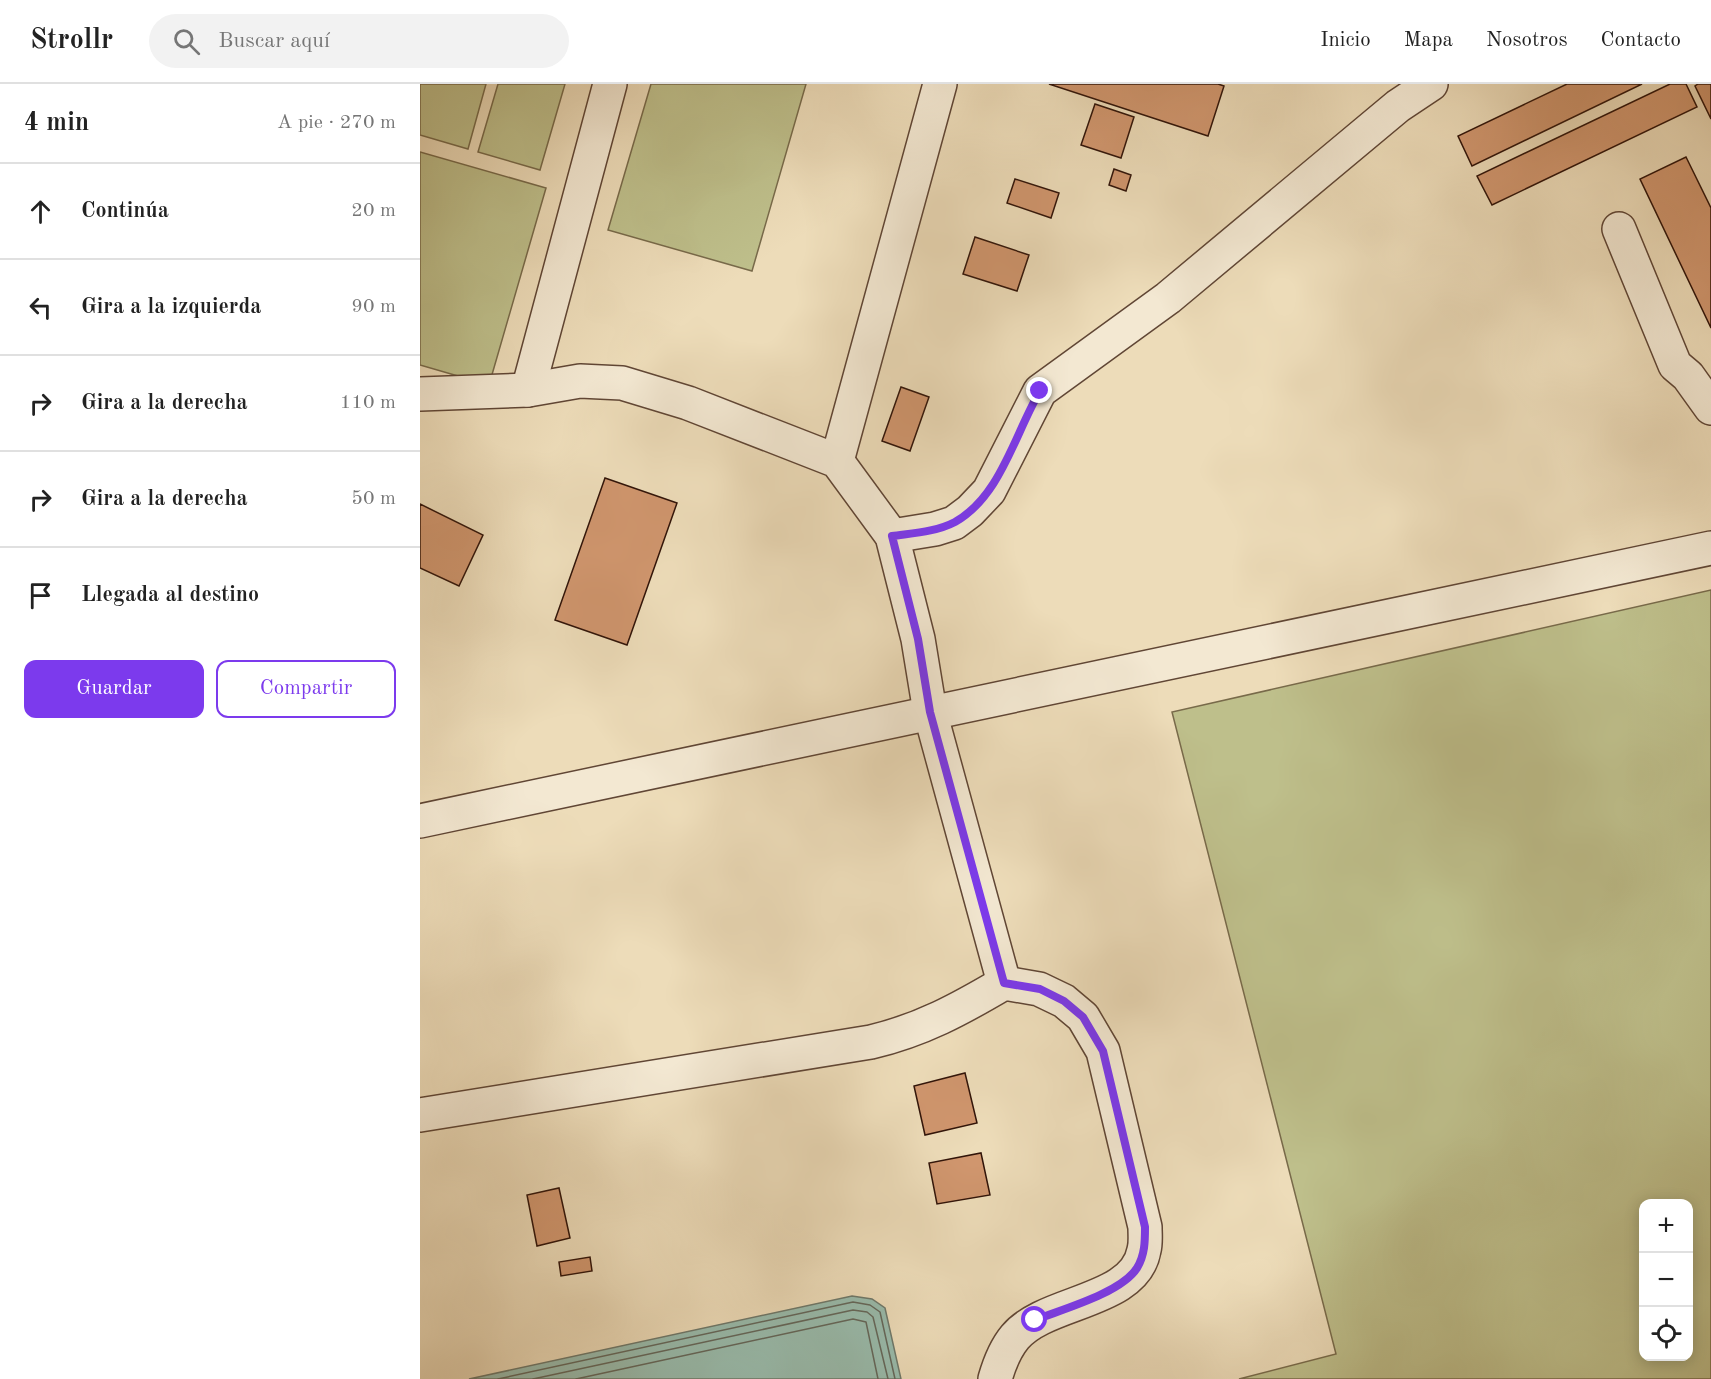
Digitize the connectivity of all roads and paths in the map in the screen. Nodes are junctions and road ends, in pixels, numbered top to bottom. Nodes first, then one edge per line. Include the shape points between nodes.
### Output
1 (610, 84) edge
2 (940, 84) edge
3 (1431, 84) edge
4 (1619, 230) dead end
5 (528, 390) junction
6 (420, 394) edge
7 (1711, 408) edge
8 (837, 460) junction
9 (892, 536) junction
10 (1711, 548) edge
11 (930, 712) junction
12 (420, 821) edge
13 (1004, 983) junction
14 (420, 1115) edge
15 (995, 1379) edge

1 - 5 street
2 - 8 street
3 - 9 street via 1398,106 1168,298 1040,391 989,491 970,511 935,529
4 - 7 street via 1676,365
5 - 6 street
5 - 8 street via 580,381 622,383 688,403
8 - 9 street
9 - 11 street via 918,639
10 - 11 street
11 - 12 street
11 - 13 street
13 - 14 street via 908,1034
13 - 15 street via 1040,989 1064,1001 1083,1017 1103,1051 1145,1227 1144,1251 1137,1268 1123,1284 1035,1320 1014,1337

